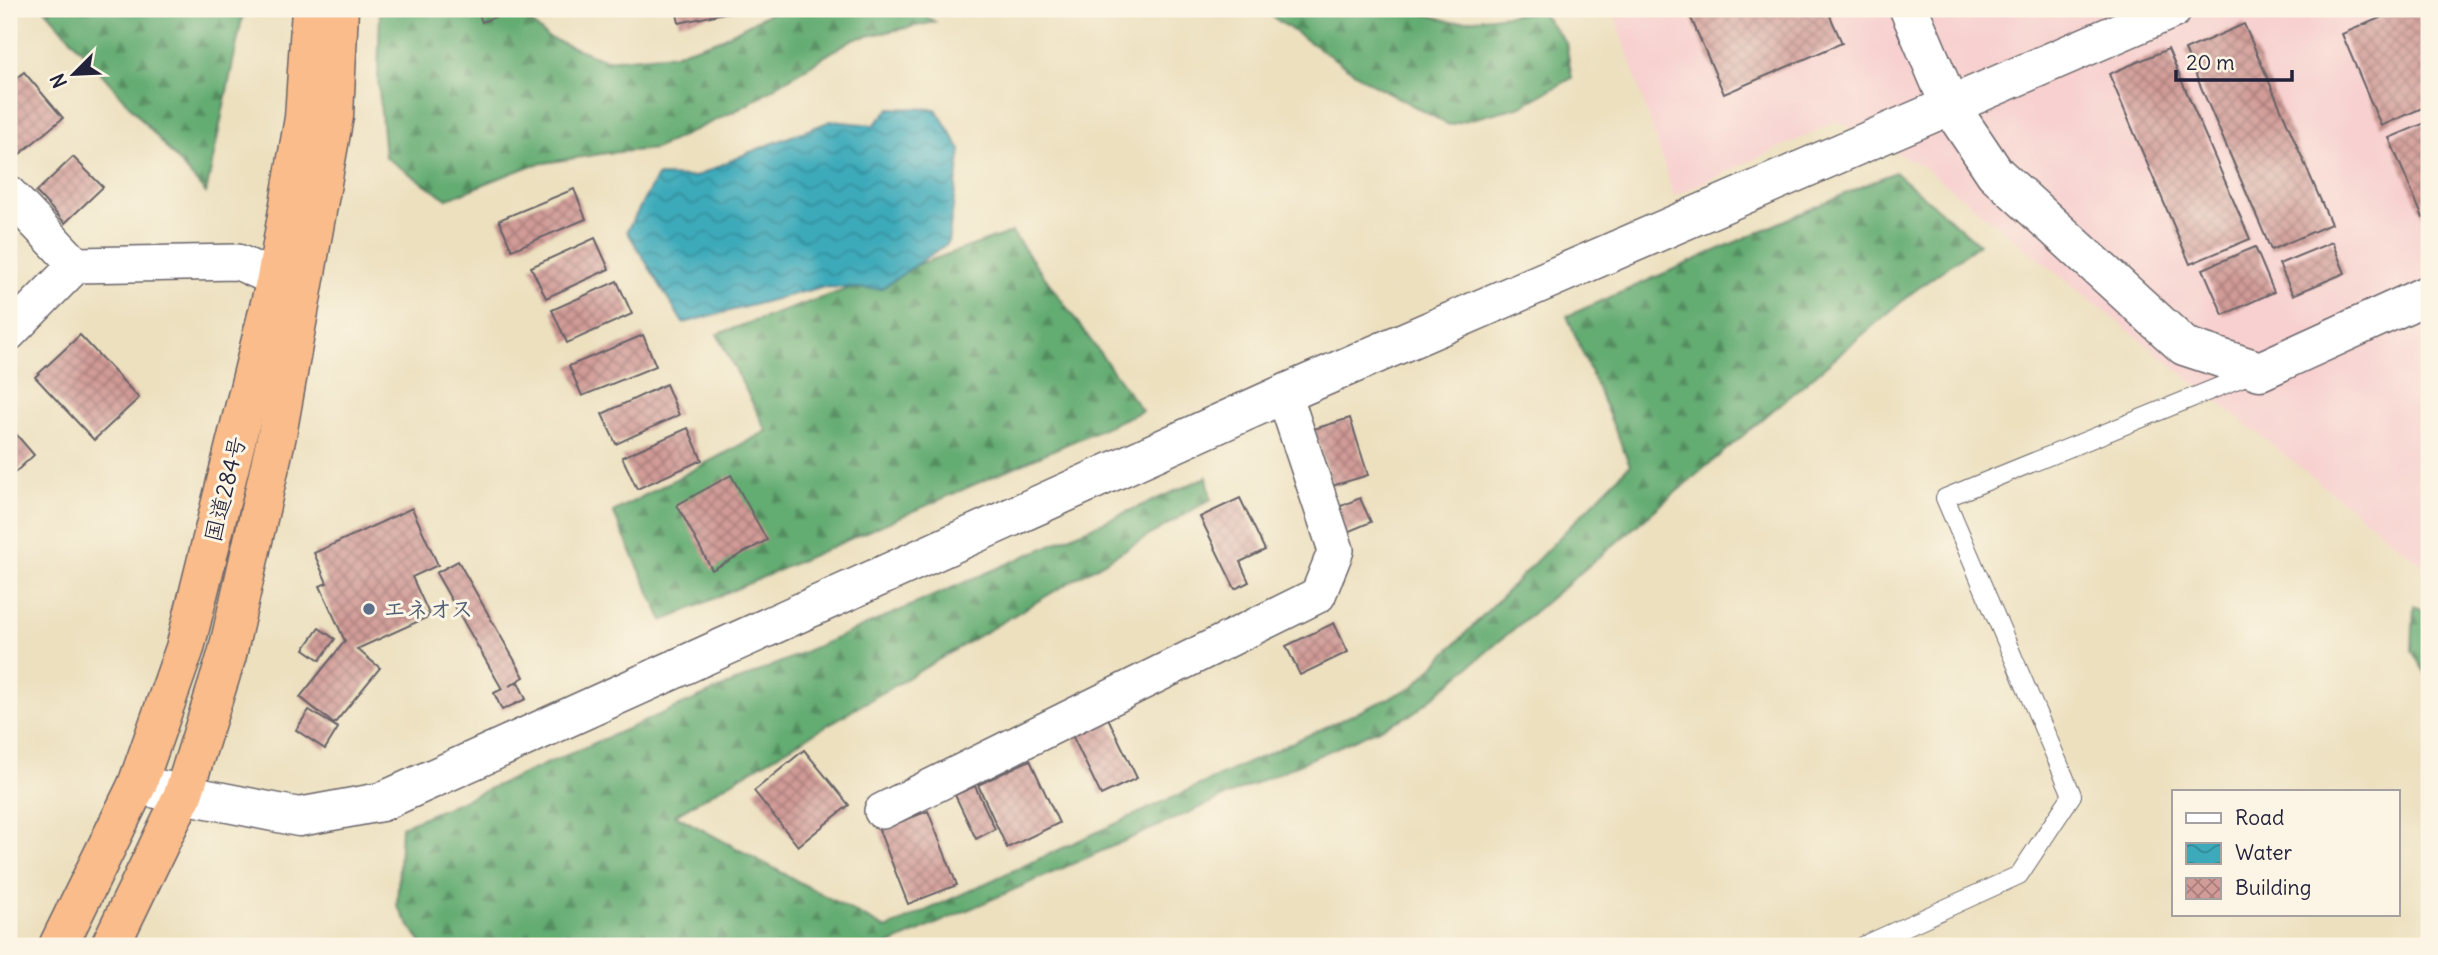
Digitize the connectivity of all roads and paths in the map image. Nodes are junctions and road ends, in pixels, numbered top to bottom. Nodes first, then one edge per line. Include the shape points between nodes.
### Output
1 (311, 9) edge
2 (339, 9) edge
3 (1909, 9) edge
4 (2173, 9) edge
5 (1950, 106) junction
6 (9, 194) edge
7 (76, 265) junction
8 (276, 279) junction
9 (2429, 295) edge
10 (9, 332) edge
11 (2260, 370) junction
12 (1284, 394) junction
13 (137, 785) junction
14 (183, 795) junction
15 (882, 811) dead end
16 (58, 946) edge
17 (110, 946) edge
18 (1863, 946) edge

1 - 8 highway, 国道284号 via 304,118
2 - 14 highway, 国道284号 via 334,116 277,435 227,655
3 - 5 street
4 - 5 street
5 - 11 street via 1995,173 2184,346
5 - 12 street
6 - 7 street
7 - 8 street via 238,262
7 - 10 street
8 - 13 highway, 国道284号 via 185,648
9 - 11 street
11 - 18 lane via 1945,498 2072,795 2018,875
12 - 14 street via 381,802 299,817
12 - 15 street via 1336,550 1318,595
13 - 14 street
13 - 16 highway, 国道284号
14 - 17 highway, 国道284号

